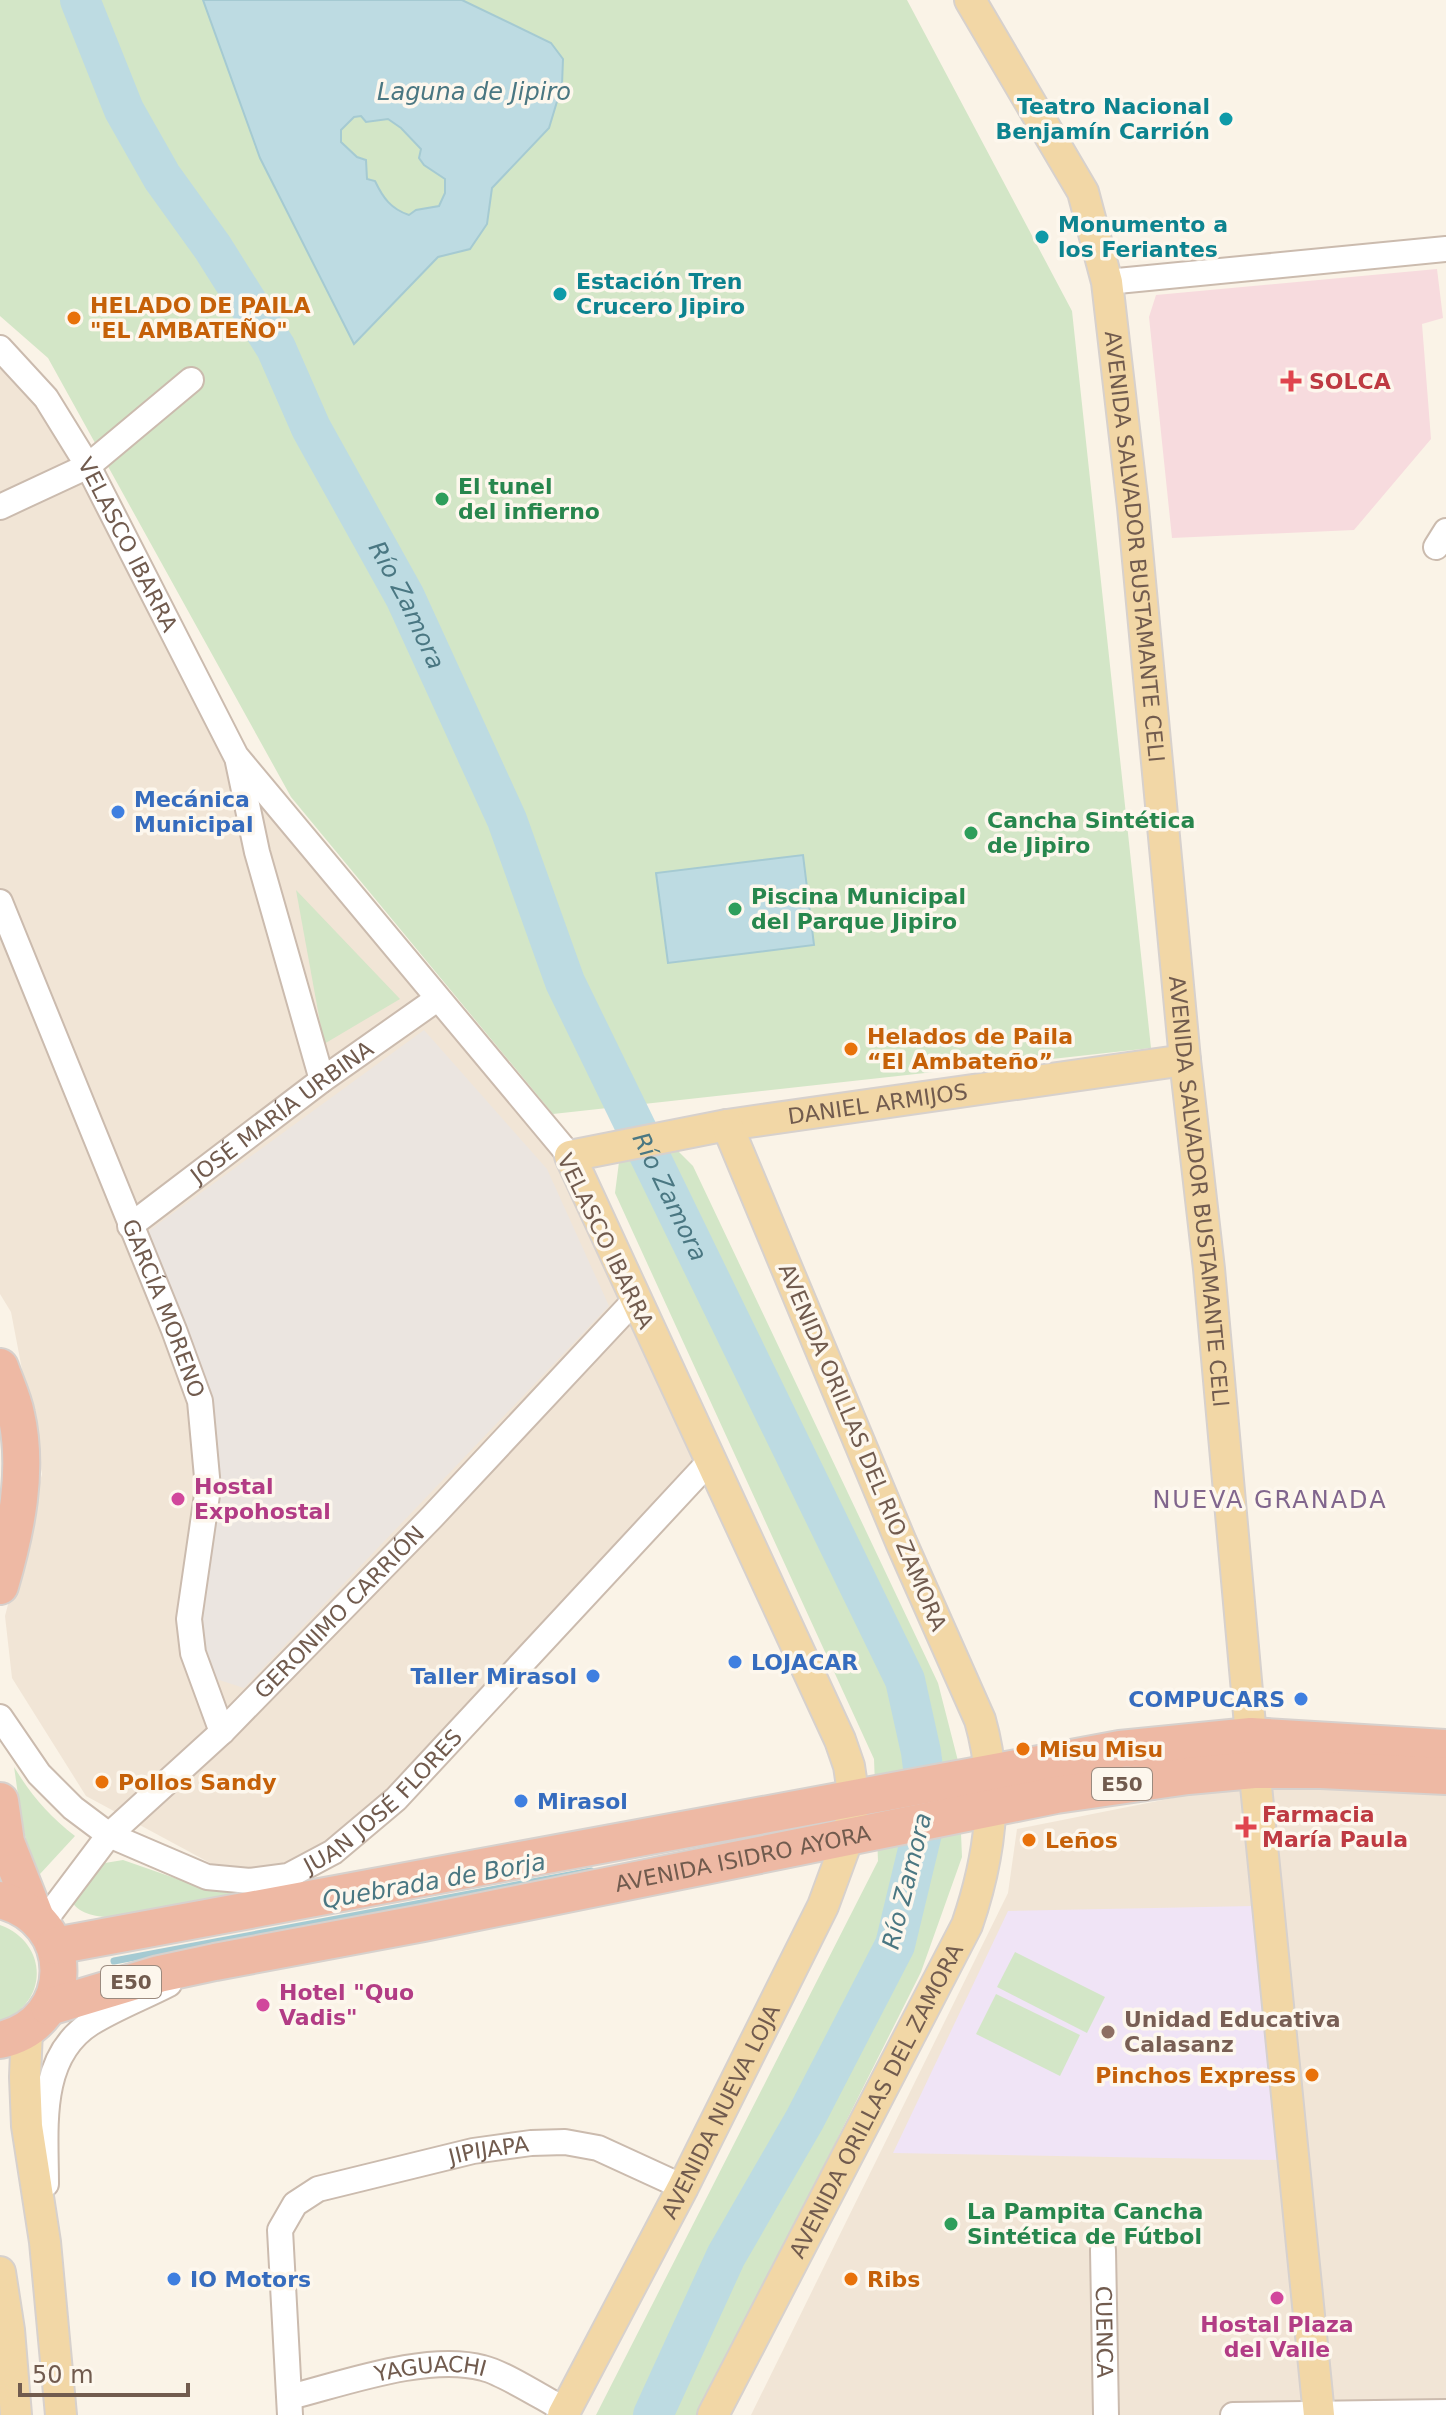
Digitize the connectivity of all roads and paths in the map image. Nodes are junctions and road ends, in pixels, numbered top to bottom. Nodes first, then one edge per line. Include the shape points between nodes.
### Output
1 (970, 0) edge
2 (1446, 249) edge
3 (1107, 282) junction
4 (0, 348) edge
5 (191, 380) dead end
6 (88, 466) junction
7 (0, 507) edge
8 (236, 756) junction
9 (0, 902) edge
10 (437, 999) junction
11 (1185, 1060) junction
12 (322, 1080) junction
13 (727, 1125) junction
14 (570, 1156) junction
15 (130, 1226) junction
16 (636, 1299) junction
17 (0, 1367) edge
18 (710, 1461) junction
19 (0, 1586) edge
20 (0, 1717) edge
21 (222, 1732) junction
22 (1446, 1748) edge
23 (1252, 1753) junction
24 (985, 1772) junction
25 (1446, 1776) edge
26 (862, 1798) junction
27 (0, 1801) edge
28 (984, 1808) junction
29 (109, 1835) junction
30 (860, 1835) junction
31 (500, 1864) junction
32 (0, 1900) edge
33 (511, 1904) junction
34 (44, 1929) junction
35 (215, 1962) junction
36 (25, 2026) edge
37 (683, 2187) junction
38 (45, 2242) junction
39 (1103, 2250) dead end
40 (0, 2272) edge
41 (9, 2330) junction
42 (0, 2360) edge
43 (290, 2406) edge
44 (564, 2412) edge
45 (1446, 2412) edge
46 (1319, 2414) edge
47 (16, 2415) edge
48 (61, 2415) edge
49 (713, 2415) edge
50 (1106, 2415) edge
51 (1233, 2415) edge

1 - 3 main road, AVENIDA SALVADOR BUSTAMANTE CELI via 1083,192
2 - 3 street
3 - 11 main road, AVENIDA SALVADOR BUSTAMANTE CELI
4 - 6 street, VELASCO IBARRA via 46,398
5 - 6 street
6 - 7 street
6 - 8 street, VELASCO IBARRA
8 - 10 street, VELASCO IBARRA
8 - 12 street, VELASCO IBARRA via 257,852
9 - 15 street, GARCÍA MORENO
10 - 12 street, JOSÉ MARÍA URBINA
10 - 14 street, VELASCO IBARRA
11 - 13 main road, DANIEL ARMIJOS
11 - 23 main road, AVENIDA SALVADOR BUSTAMANTE CELI
12 - 15 street, JOSÉ MARÍA URBINA
13 - 14 main road, DANIEL ARMIJOS
13 - 24 main road, AVENIDA ORILLAS DEL RIO ZAMORA via 980,1720 987,1746
14 - 16 main road, VELASCO IBARRA
15 - 21 street, GARCÍA MORENO via 200,1401 208,1488 189,1619 193,1653
16 - 18 main road, VELASCO IBARRA
16 - 21 street, GERONIMO CARRIÓN
17 - 19 highway via 17,1415 22,1473
18 - 26 main road, VELASCO IBARRA
18 - 29 street, JUAN JOSÉ FLORES via 396,1799 333,1852 288,1876 250,1881 207,1877
20 - 29 street, JUAN JOSÉ FLORES via 39,1774
21 - 29 street, GERONIMO CARRIÓN
22 - 23 highway, AVENIDA ISIDRO AYORA / E50
23 - 24 highway, AVENIDA ISIDRO AYORA / E50 via 1120,1749
23 - 25 highway, AVENIDA ISIDRO AYORA / E50 via 1321,1770
23 - 28 highway, AVENIDA ISIDRO AYORA / E50 via 1122,1784
23 - 46 main road, AVENIDA SALVADOR BUSTAMANTE CELI
24 - 26 highway, AVENIDA ISIDRO AYORA / E50
24 - 28 main road, AVENIDA ORILLAS DEL ZAMORA
26 - 30 main road, AVENIDA NUEVA LOJA
26 - 31 highway, AVENIDA ISIDRO AYORA / E50
27 - 34 highway via 6,1842
28 - 30 highway, AVENIDA ISIDRO AYORA / E50
28 - 49 main road, AVENIDA ORILLAS DEL ZAMORA via 988,1845 967,1925
29 - 34 street, GERONIMO CARRIÓN
30 - 33 highway, AVENIDA ISIDRO AYORA / E50
30 - 37 main road, AVENIDA NUEVA LOJA
31 - 33 street
31 - 34 highway, AVENIDA ISIDRO AYORA / E50
32 - 34 highway via 14,1904
33 - 35 highway, AVENIDA ISIDRO AYORA / E50
34 - 36 highway via 58,1958 58,1984
35 - 36 highway, AVENIDA ISIDRO AYORA / E50 via 145,1978
35 - 38 street via 89,2024 54,2067 47,2102
36 - 38 main road via 27,2126
37 - 43 street, JIPIJAPA via 598,2148 565,2142 473,2151 318,2189 295,2204 280,2230
37 - 44 main road, AVENIDA NUEVA LOJA
38 - 48 main road
39 - 50 street, CUENCA
40 - 41 main road
41 - 42 street
41 - 47 main road
43 - 44 street, YAGUACHI via 423,2364 484,2368
45 - 46 street
46 - 51 street

